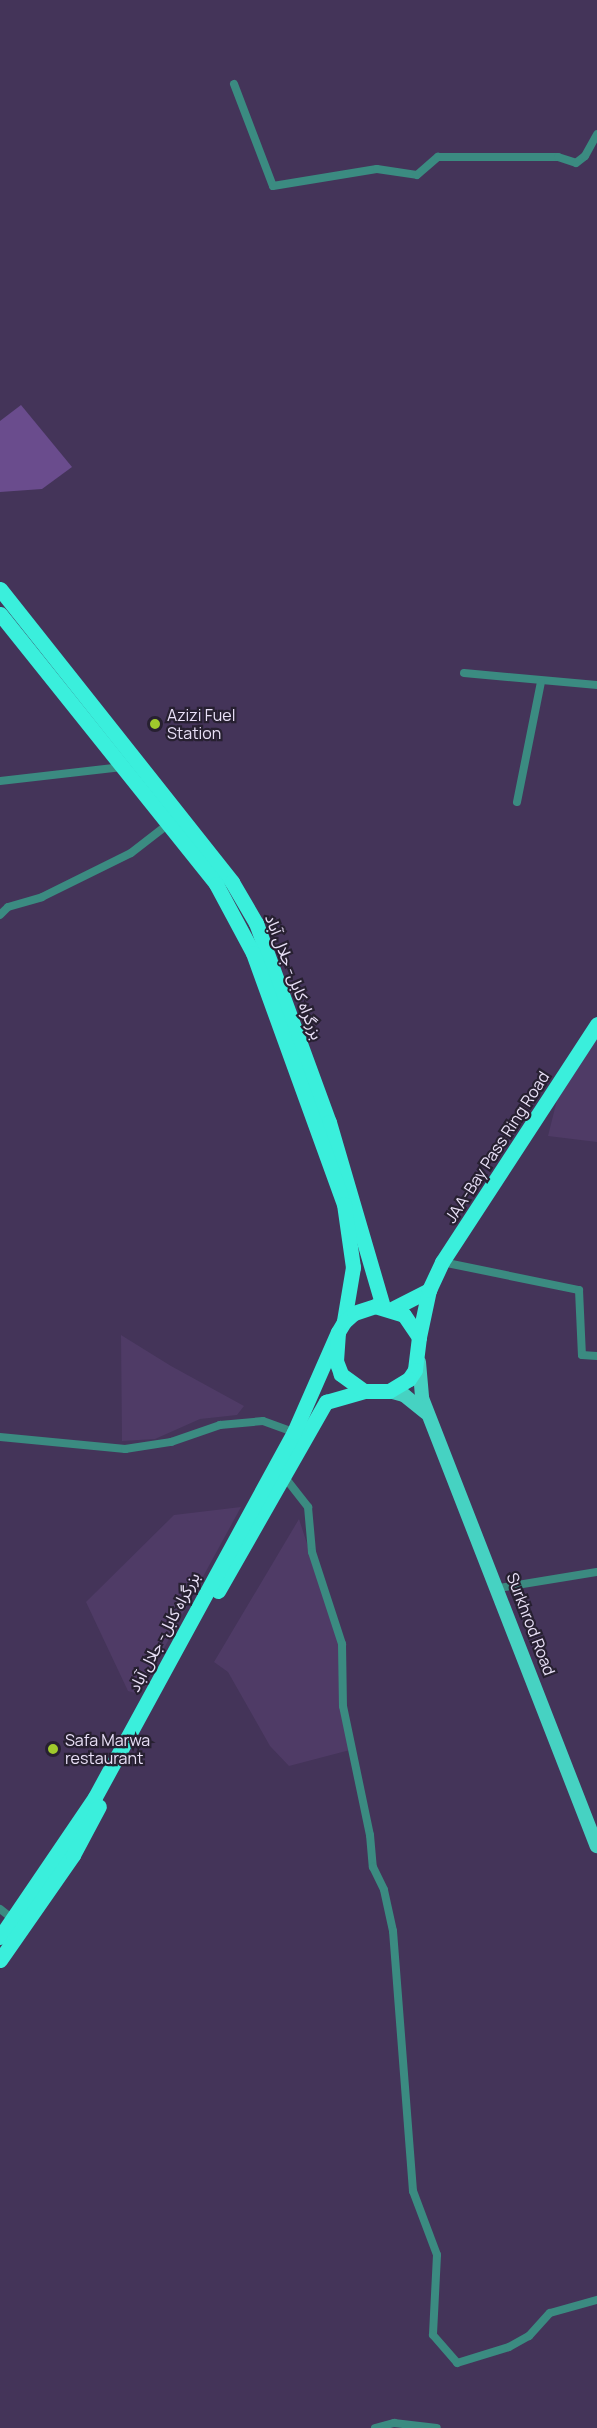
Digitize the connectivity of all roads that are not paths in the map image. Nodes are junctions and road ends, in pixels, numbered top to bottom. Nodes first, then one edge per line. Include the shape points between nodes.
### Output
1 (234, 84) dead end
2 (597, 134) edge
3 (0, 589) edge
4 (0, 614) edge
5 (464, 674) dead end
6 (541, 682) junction
7 (597, 685) edge
8 (122, 767) junction
9 (0, 781) edge
10 (517, 802) dead end
11 (175, 819) junction
12 (0, 915) edge
13 (597, 1024) edge
14 (324, 1124) junction
15 (442, 1262) junction
16 (429, 1290) junction
17 (387, 1308) junction
18 (341, 1327) junction
19 (418, 1337) junction
20 (597, 1356) edge
21 (419, 1359) junction
22 (364, 1391) junction
23 (389, 1391) junction
24 (429, 1416) junction
25 (294, 1432) junction
26 (0, 1437) edge
27 (283, 1475) junction
28 (597, 1572) edge
29 (500, 1588) junction
30 (597, 1846) edge
31 (0, 1909) edge
32 (13, 1919) junction
33 (0, 1937) edge
34 (0, 1960) edge
35 (597, 2300) edge
36 (375, 2428) edge
37 (437, 2428) edge

1 - 2 street via 273,186 377,169 417,175 438,157 558,157 576,163 585,156
3 - 11 highway, بزرگراه کابل- جلال آباد
4 - 8 highway, بزرگراه کابل- جلال آباد
5 - 6 street
6 - 7 street
6 - 10 street
8 - 9 street
8 - 11 highway, بزرگراه کابل- جلال آباد
11 - 12 street via 131,853 42,897 8,907
11 - 14 highway, بزرگراه کابل- جلال آباد via 239,924
13 - 15 highway, JAA-Bay Pass Ring Road
14 - 17 highway, بزرگراه کابل- جلال آباد
14 - 18 highway, بزرگراه کابل- جلال آباد via 351,1238 352,1285
15 - 16 highway, JAA-Bay Pass Ring Road
15 - 20 street via 579,1290 582,1355
16 - 17 highway
16 - 19 highway, JAA-Bay Pass Ring Road
17 - 18 highway via 364,1308
17 - 19 highway via 413,1325
18 - 22 highway, بزرگراه کابل- جلال آباد via 336,1361 346,1379
18 - 25 highway, بزرگراه کابل- جلال آباد
19 - 21 highway
21 - 23 highway via 409,1379
21 - 24 main road, Surkhrod Road via 418,1379
22 - 23 highway, بزرگراه کابل- جلال آباد
22 - 27 highway, بزرگراه کابل- جلال آباد via 326,1402
23 - 24 main road via 418,1404
24 - 29 main road, Surkhrod Road
25 - 26 street via 263,1421 220,1425 171,1442 125,1449
25 - 32 highway, بزرگراه کابل- جلال آباد via 95,1797
27 - 34 highway, بزرگراه کابل- جلال آباد via 73,1855
27 - 35 street via 308,1507 312,1552 342,1644 343,1706 370,1835 373,1868 384,1890 393,1931 413,2192 437,2254 433,2335 457,2363 509,2347 529,2336 550,2313
28 - 29 street
29 - 30 main road, Surkhrod Road
31 - 32 street
32 - 33 highway, بزرگراه کابل- جلال آباد
36 - 37 street via 394,2423

